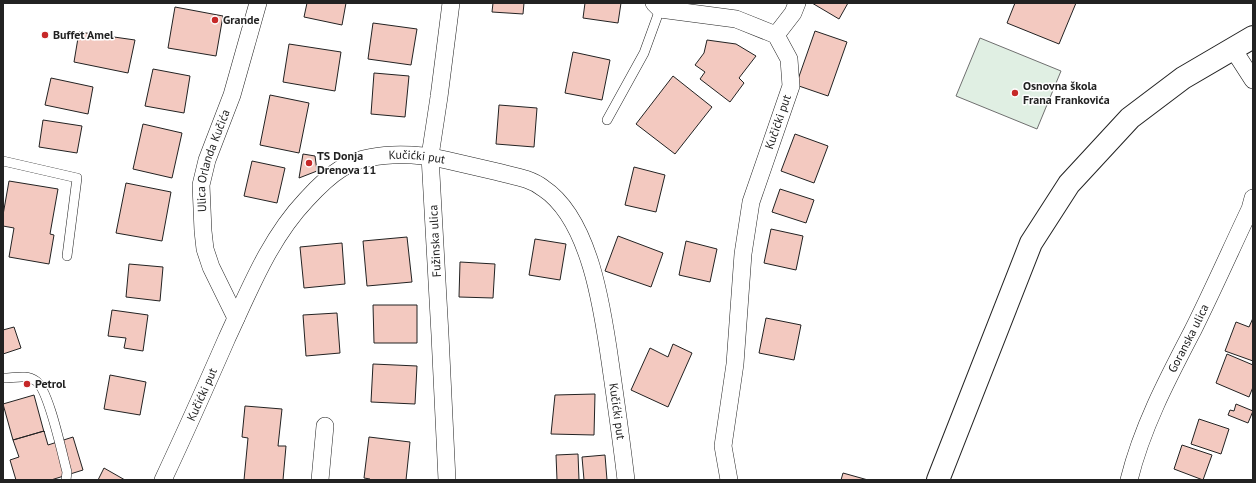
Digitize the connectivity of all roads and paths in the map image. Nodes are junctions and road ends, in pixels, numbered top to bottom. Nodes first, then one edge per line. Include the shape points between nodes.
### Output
1 (258, 3) edge
2 (451, 3) edge
3 (797, 3) edge
4 (657, 6) edge
5 (776, 35) junction
6 (1253, 37) edge
7 (1233, 49) junction
8 (1253, 80) edge
9 (607, 120) dead end
10 (430, 156) junction
11 (3, 161) edge
12 (1253, 198) edge
13 (67, 256) dead end
14 (236, 318) junction
15 (3, 378) edge
16 (325, 426) dead end
17 (66, 480) edge
18 (163, 480) edge
19 (320, 480) edge
20 (446, 480) edge
21 (626, 480) edge
22 (729, 480) edge
23 (938, 480) edge
24 (1129, 480) edge

1 - 14 street, Ulica Orlanda Kučića via 232,95 207,160 202,185 205,249
2 - 10 street, Fužinska ulica
3 - 5 street via 793,13
4 - 5 street via 736,19
4 - 9 lane via 644,53
5 - 22 street, Kučićki put via 789,59 791,86 751,202 743,254 734,364 723,446
6 - 7 street
7 - 8 street
7 - 23 street via 1183,78 1130,118 1069,184 1031,243
10 - 14 street, Kučićki put via 378,156 357,160 330,177 305,201 276,239
10 - 20 street, Fužinska ulica
10 - 21 street, Kučićki put via 527,179 556,198 569,215 584,247 602,308
11 - 13 lane via 77,178
12 - 24 street, Goranska ulica via 1215,286 1153,409
14 - 18 street, Kučićki put
15 - 17 lane via 25,376 37,382 43,391 51,410 67,472
16 - 19 street

